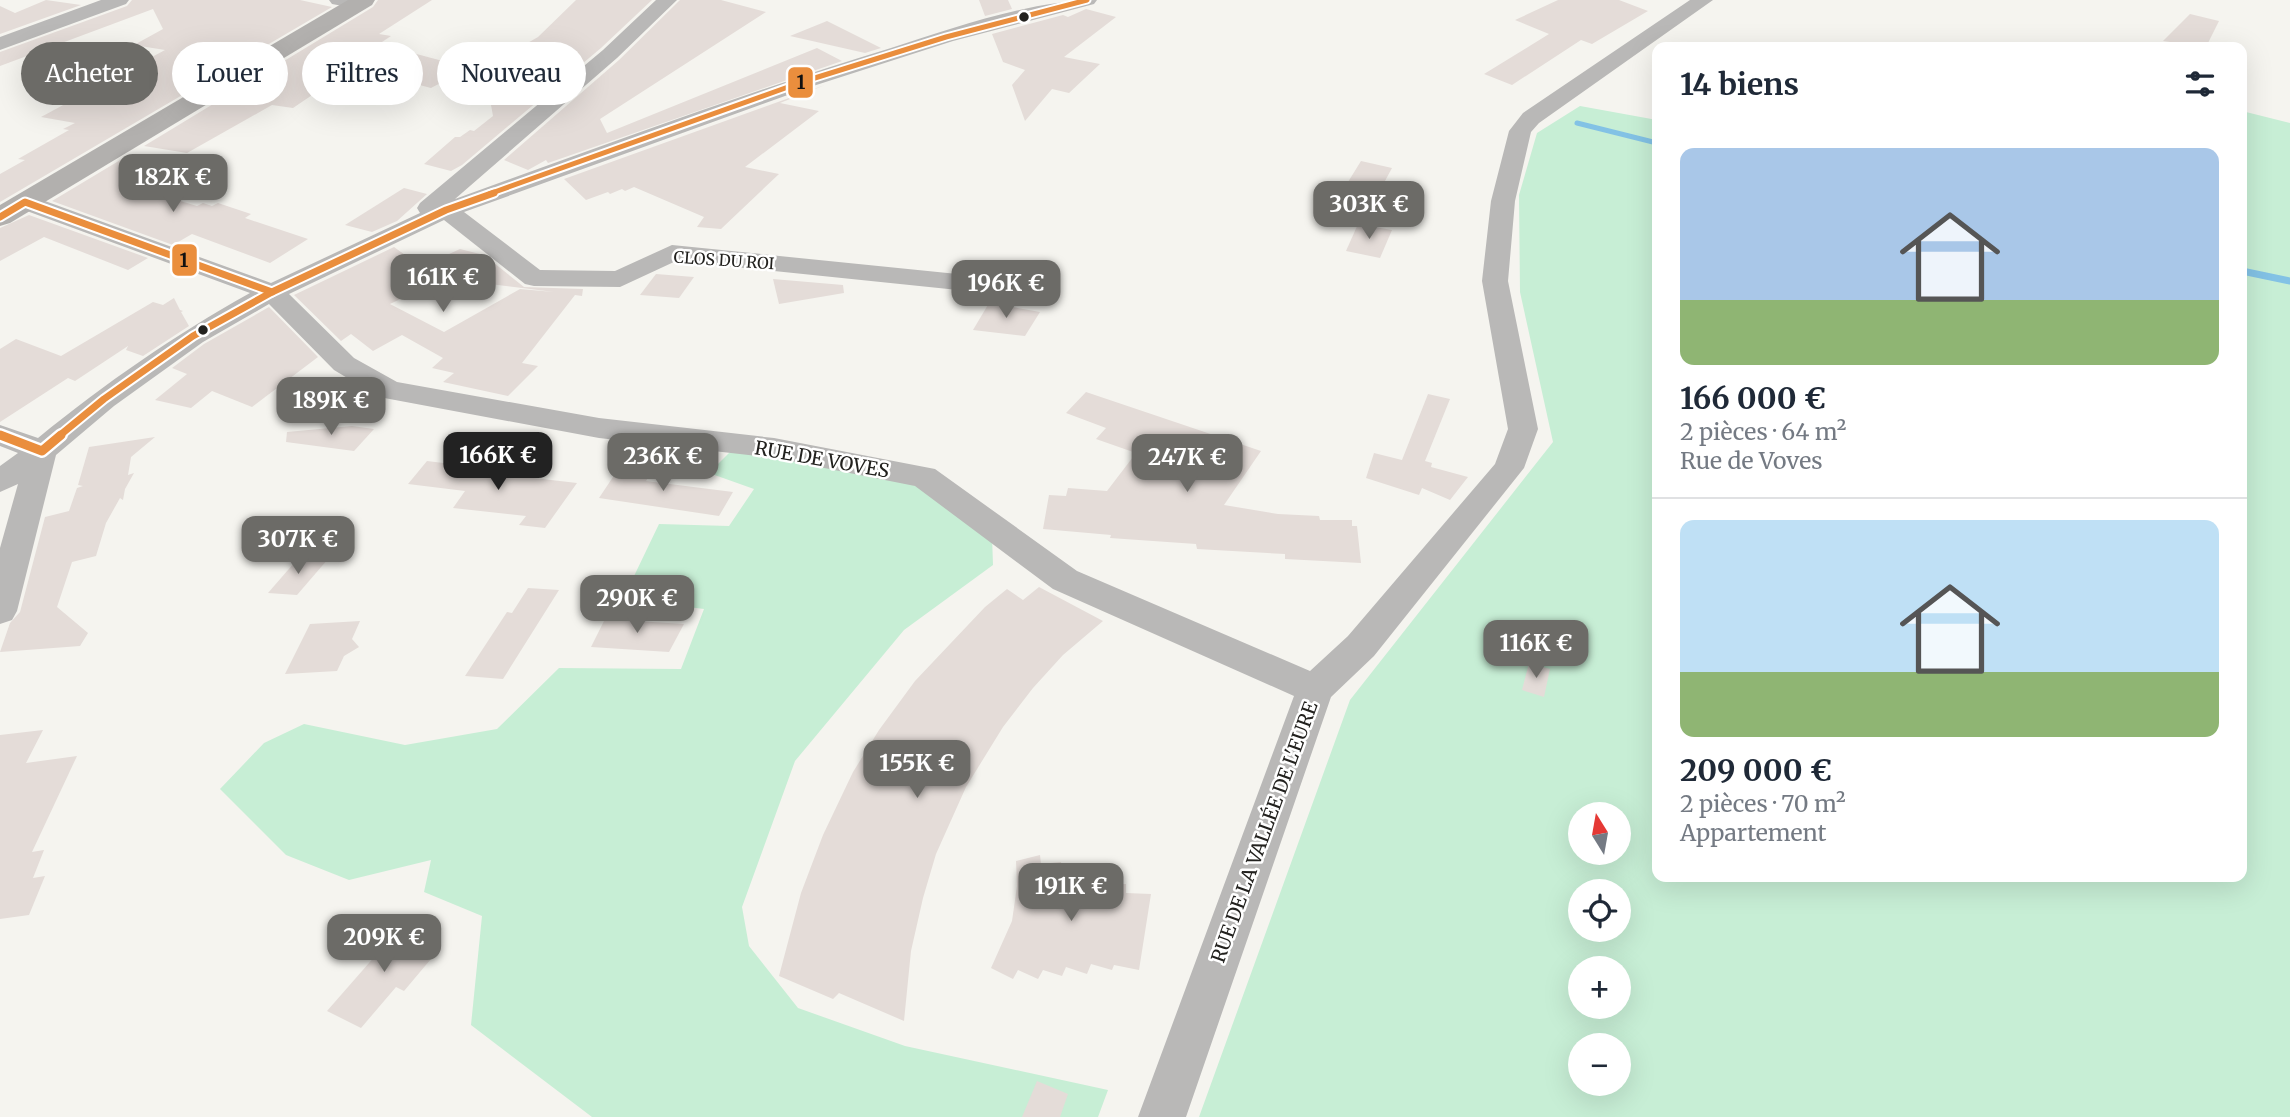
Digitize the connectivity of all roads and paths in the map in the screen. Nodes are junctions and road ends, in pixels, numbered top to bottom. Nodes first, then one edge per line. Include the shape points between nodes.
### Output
1 (119, 0) edge
2 (667, 0) edge
3 (1703, 0) edge
4 (354, 1) edge
5 (1075, 1) edge
6 (0, 44) edge
7 (25, 202) junction
8 (437, 215) junction
9 (0, 217) edge
10 (987, 285) dead end
11 (272, 292) junction
12 (0, 435) edge
13 (42, 451) junction
14 (0, 481) edge
15 (0, 611) edge
16 (1315, 689) junction
17 (1162, 1117) edge

1 - 6 street
2 - 8 street via 427,209
3 - 16 street, RUE DE LA VALLÉE DE L'EURE via 1531,118 1520,131 1503,201 1495,281 1523,429 1509,468 1361,646
4 - 7 main road
5 - 8 street via 802,82
7 - 9 main road
7 - 11 street
8 - 10 street, CLOS DU ROI via 534,278 620,279 672,253
8 - 11 street
11 - 13 street via 145,368
11 - 16 street, RUE DE VOVES via 344,364 389,390 599,428 774,449 924,477 1065,580
12 - 13 street
13 - 14 street
13 - 15 street
16 - 17 street, RUE DE LA VALLÉE DE L'EURE

